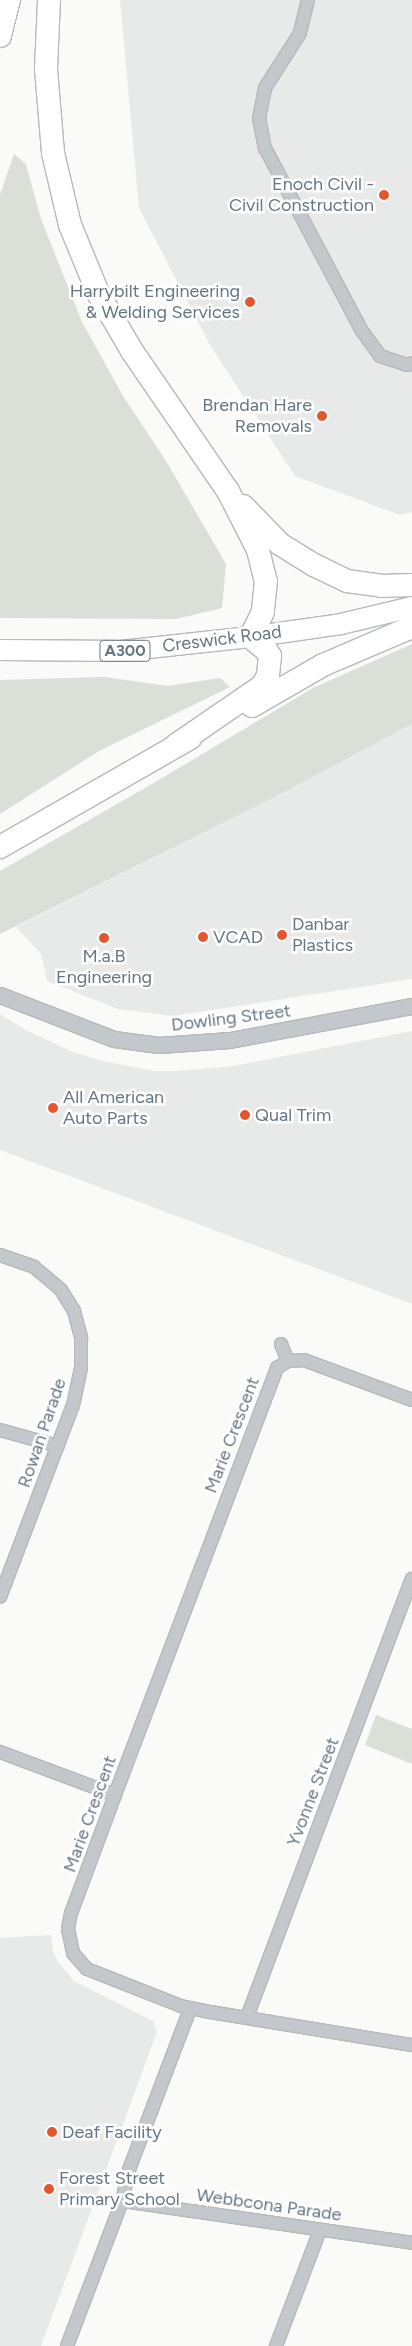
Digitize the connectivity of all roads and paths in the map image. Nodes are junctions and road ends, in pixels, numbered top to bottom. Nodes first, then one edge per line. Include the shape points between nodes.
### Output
1 (9, 0) edge
2 (49, 0) edge
3 (308, 0) edge
4 (0, 36) edge
5 (412, 363) edge
6 (228, 491) junction
7 (412, 584) edge
8 (412, 608) edge
9 (412, 627) edge
10 (250, 637) junction
11 (0, 650) edge
12 (176, 745) junction
13 (0, 846) edge
14 (0, 995) edge
15 (412, 1006) edge
16 (0, 1255) edge
17 (281, 1344) dead end
18 (288, 1360) junction
19 (412, 1400) edge
20 (0, 1430) edge
21 (58, 1446) junction
22 (412, 1579) edge
23 (0, 1596) edge
24 (0, 1752) edge
25 (115, 1795) junction
26 (190, 2008) junction
27 (247, 2017) junction
28 (412, 2045) edge
29 (122, 2201) junction
30 (320, 2230) junction
31 (412, 2243) edge
32 (67, 2346) edge
33 (276, 2346) edge

1 - 4 highway
2 - 6 highway via 46,69 53,153 70,225 98,292 132,351
3 - 5 street via 300,33 265,88 259,118 265,148 362,331 380,356
6 - 7 highway via 280,544 314,566 347,581 380,586
6 - 10 highway via 258,550 266,580 263,612
8 - 10 highway, Creswick Road / A300 via 349,623
9 - 12 highway via 323,665
10 - 11 highway, Creswick Road / A300 via 121,651
10 - 12 highway via 270,656 268,676 262,686
12 - 13 highway
14 - 15 street, Dowling Street via 114,1039 159,1045 230,1040
16 - 21 street, Rowan Parade via 34,1267 61,1290 74,1311 82,1338 81,1368 74,1405
17 - 18 street
18 - 19 street via 300,1359
18 - 25 street, Marie Crescent via 280,1365 272,1380
20 - 21 street
21 - 23 street, Rowan Parade
22 - 27 street, Yvonne Street
24 - 25 street
25 - 26 street, Marie Crescent via 71,1913 69,1942 77,1960 91,1971
26 - 27 street, Marie Crescent
26 - 29 street via 132,2162
27 - 28 street, Marie Crescent
29 - 30 street, Webbcona Parade
29 - 32 street
30 - 31 street, Webbcona Parade
30 - 33 street

